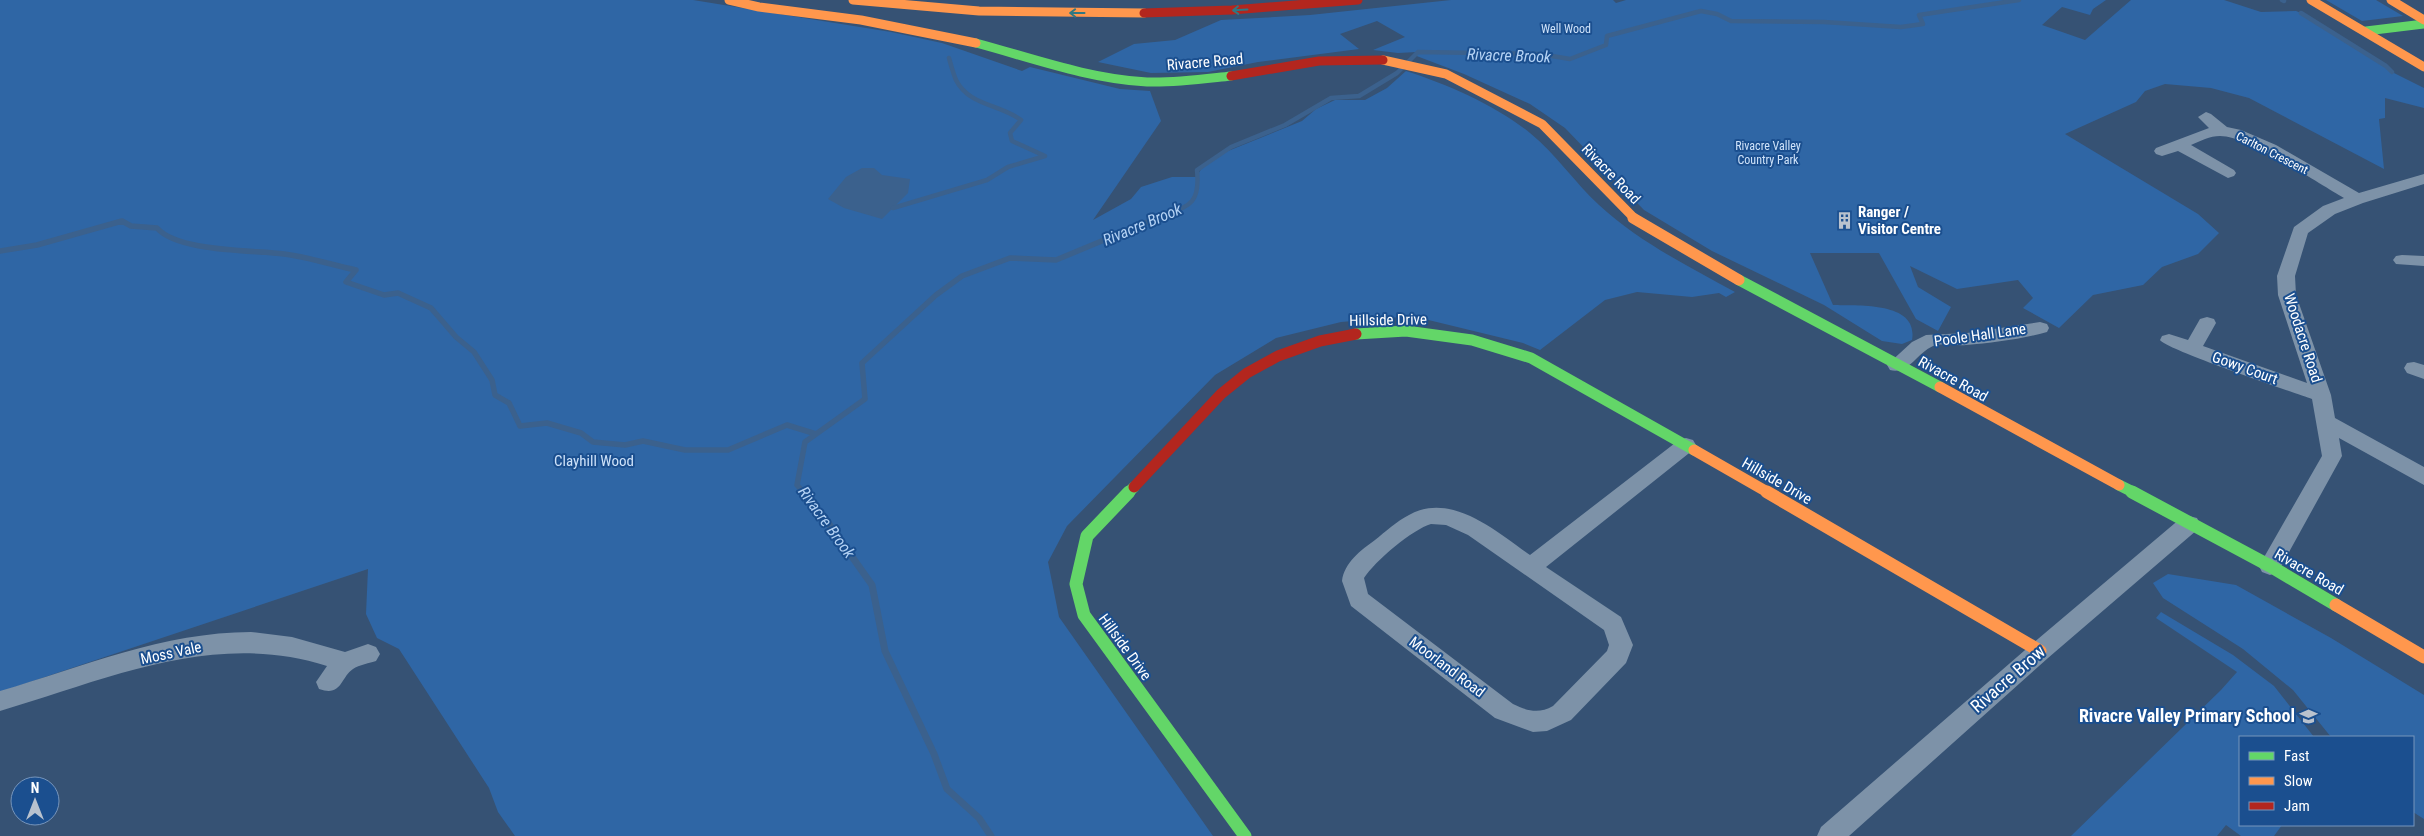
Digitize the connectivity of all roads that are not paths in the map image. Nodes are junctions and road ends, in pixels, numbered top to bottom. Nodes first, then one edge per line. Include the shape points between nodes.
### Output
1 (728, 0) edge
2 (853, 0) edge
3 (997, 0) edge
4 (1213, 0) edge
5 (1358, 0) edge
6 (2312, 0) edge
7 (2391, 0) edge
8 (2424, 20) edge
9 (2424, 24) edge
10 (2366, 31) junction
11 (2424, 67) edge
12 (2206, 117) dead end
13 (2221, 130) junction
14 (2179, 145) junction
15 (2162, 150) dead end
16 (2228, 173) dead end
17 (2424, 179) edge
18 (2357, 198) junction
19 (2402, 260) dead end
20 (2424, 261) edge
21 (2207, 323) dead end
22 (2040, 328) dead end
23 (2169, 340) dead end
24 (2192, 349) junction
25 (1897, 366) junction
26 (2321, 395) junction
27 (2325, 421) junction
28 (1686, 445) junction
29 (2424, 477) edge
30 (2189, 524) junction
31 (2270, 566) junction
32 (1530, 567) junction
33 (2040, 651) junction
34 (368, 654) dead end
35 (2424, 657) edge
36 (345, 662) junction
37 (328, 682) dead end
38 (0, 702) edge
39 (1245, 836) edge
40 (1830, 836) edge

1 - 25 main road, Rivacre Road via 950,36 1135,81 1184,82 1319,61 1390,60 1446,74 1542,124 1630,217 1746,285 1832,328
5 -> 2 main road via 1185,13 1004,12 922,8
3 - 4 main road via 1057,3
6 - 10 main road
7 - 8 main road
9 - 10 main road
10 - 11 main road
12 - 13 street
13 - 14 street, Carlton Crescent
13 - 18 street, Carlton Crescent via 2240,135
14 - 15 street, Carlton Crescent
14 - 16 street
17 - 18 street, Woodacre Road
18 - 26 street, Woodacre Road via 2313,220 2300,231 2286,276 2287,295
19 - 20 street
21 - 24 street
22 - 25 street, Poole Hall Lane via 1967,339 1933,339 1919,346
23 - 24 street, Gowy Court
24 - 26 street, Gowy Court
25 - 30 main road, Rivacre Road
26 - 27 street, Woodacre Road
27 - 29 street
27 - 31 street, Woodacre Road via 2332,456
28 - 32 street
28 - 33 main road, Hillside Drive
28 - 39 main road, Hillside Drive via 1531,358 1446,334 1406,331 1353,334 1320,341 1278,356 1247,373 1221,394 1087,536 1076,584 1084,615
30 - 31 main road, Rivacre Road
30 - 33 street, Rivacre Brow
31 - 35 main road, Rivacre Road
32 - 32 street, Moorland Road via 1454,517 1428,515 1417,520 1361,565 1353,576 1354,591 1359,600 1504,711 1524,721 1544,722 1551,721 1568,707 1618,656 1620,645 1613,624
33 - 40 street, Rivacre Brow
34 - 36 street
36 - 37 street
36 - 38 street, Moss Vale via 318,652 274,643 236,642 183,649 125,663

